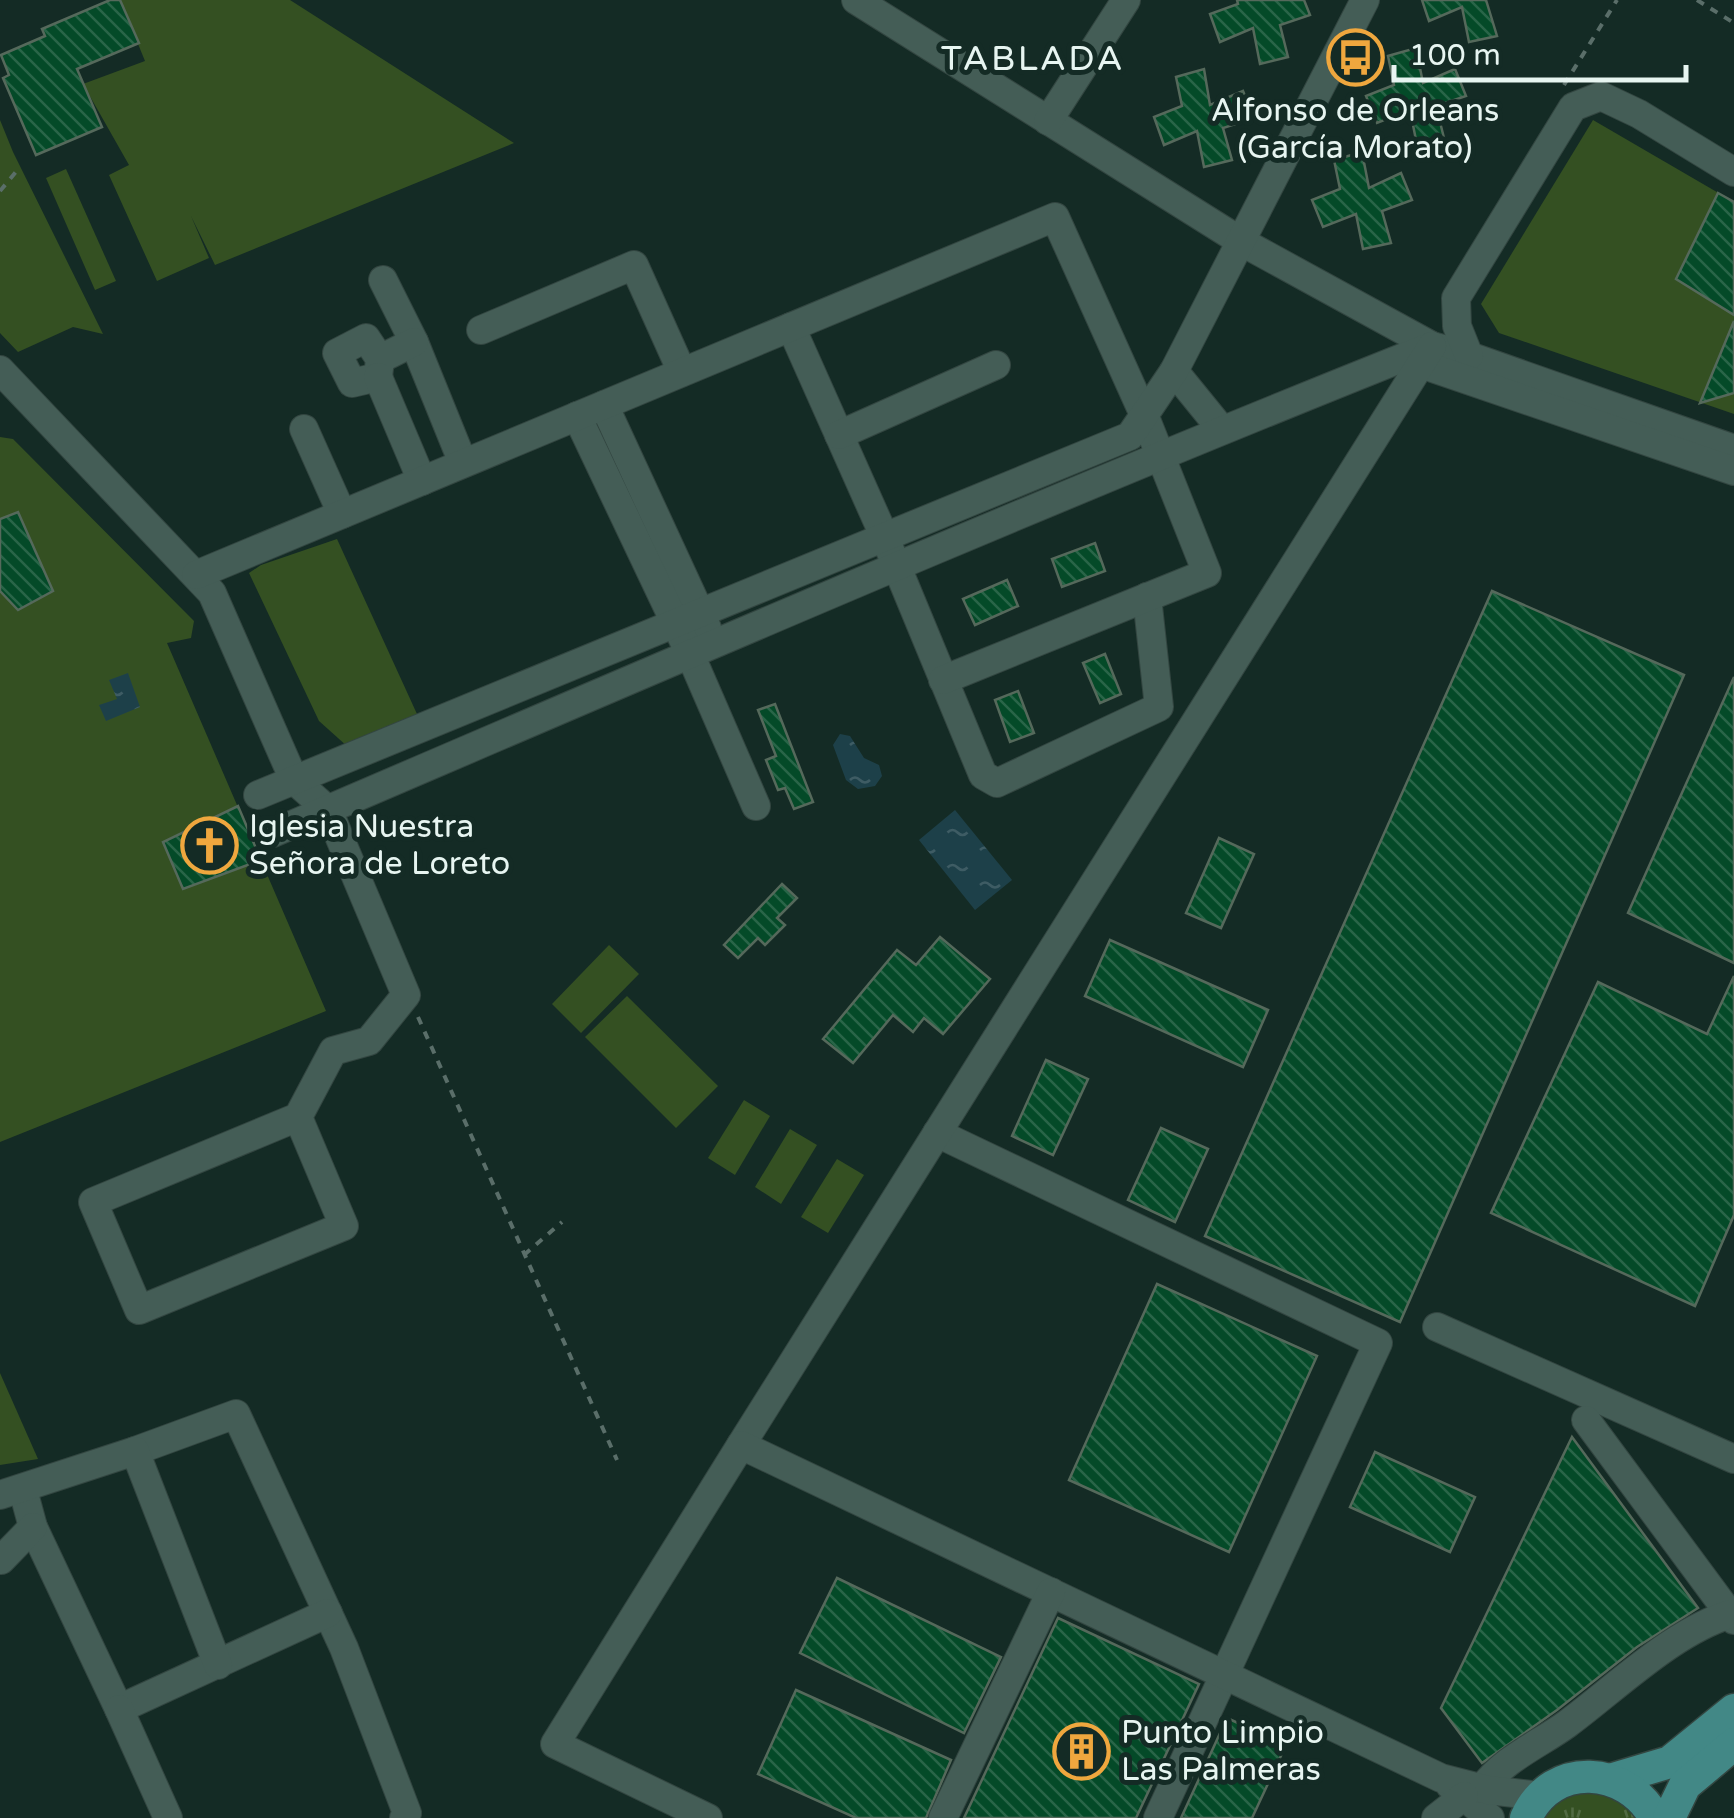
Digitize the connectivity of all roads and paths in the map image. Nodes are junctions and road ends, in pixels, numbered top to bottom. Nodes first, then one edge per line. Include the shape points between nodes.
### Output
1 (856, 0) edge
2 (1126, 0) edge
3 (1365, 0) edge
4 (1697, 0) edge
5 (896, 10) edge
6 (1734, 23) edge
7 (1048, 121) junction
8 (20, 167) dead end
9 (1734, 172) edge
10 (0, 190) edge
11 (1242, 242) junction
12 (383, 280) dead end
13 (791, 326) junction
14 (480, 330) dead end
15 (414, 342) junction
16 (1426, 355) junction
17 (1468, 356) junction
18 (996, 365) dead end
19 (1174, 370) junction
20 (682, 372) junction
21 (5, 382) edge
22 (604, 405) junction
23 (577, 416) junction
24 (1145, 418) junction
25 (304, 429) dead end
26 (1222, 430) junction
27 (839, 434) junction
28 (1734, 450) edge
29 (1160, 456) junction
30 (463, 464) junction
31 (1734, 471) edge
32 (422, 481) junction
33 (342, 514) junction
34 (885, 538) junction
35 (896, 567) junction
36 (196, 575) junction
37 (1147, 597) junction
38 (688, 620) junction
39 (702, 648) junction
40 (944, 680) junction
41 (294, 780) junction
42 (258, 795) dead end
43 (756, 806) dead end
44 (328, 810) junction
45 (273, 834) dead end
46 (406, 995) junction
47 (298, 1117) junction
48 (937, 1132) junction
49 (562, 1222) dead end
50 (524, 1256) junction
51 (1437, 1326) dead end
52 (1586, 1420) dead end
53 (741, 1444) junction
54 (135, 1451) junction
55 (1734, 1458) edge
56 (617, 1460) dead end
57 (12, 1492) edge
58 (33, 1527) junction
59 (0, 1559) edge
60 (1051, 1592) junction
61 (328, 1614) junction
62 (1732, 1616) edge
63 (218, 1665) junction
64 (1224, 1675) junction
65 (1734, 1692) edge
66 (119, 1709) junction
67 (1734, 1710) edge
68 (1734, 1744) edge
69 (1604, 1777) junction
70 (1473, 1792) junction
71 (1533, 1807) edge
72 (168, 1818) edge
73 (404, 1818) edge
74 (708, 1818) edge
75 (943, 1818) edge
76 (1158, 1818) edge
77 (1436, 1818) edge
78 (1490, 1818) edge
79 (1654, 1818) edge
80 (1669, 1818) edge

1 - 5 street
2 - 7 street
3 - 11 street
4 - 6 path
5 - 7 street
7 - 11 street
8 - 10 path
9 - 17 street via 1601,96 1572,106 1456,298
11 - 16 street
11 - 19 street
12 - 15 street
13 - 20 street
13 - 24 street via 1055,216
13 - 27 street
14 - 20 street via 634,265
15 - 30 street
15 - 32 street via 379,368
16 - 17 street
16 - 26 street
16 - 31 street
16 - 48 street
17 - 28 street
18 - 27 street
19 - 24 street
19 - 26 street
20 - 22 street
21 - 36 street
22 - 23 street
22 - 38 street
23 - 30 street
23 - 38 street
24 - 29 street
24 - 34 street via 1130,436
25 - 33 street
26 - 29 street
27 - 34 street
29 - 35 street
29 - 37 street via 1206,573
30 - 32 street
32 - 33 street
33 - 36 street
34 - 35 street
34 - 38 street
35 - 39 street
35 - 40 street
36 - 41 street via 212,592
37 - 40 street
37 - 40 street via 1159,707 997,782 982,776
38 - 39 street
38 - 41 street
39 - 43 street
39 - 44 street
41 - 42 street
41 - 44 street
44 - 45 street
44 - 46 street
46 - 47 street via 368,1041 332,1051
46 - 50 path
47 - 47 street via 93,1202 139,1310 344,1226
48 - 53 street
48 - 64 street via 1378,1343
49 - 50 path
50 - 56 path
51 - 55 street
52 - 62 street
53 - 60 street
53 - 74 street via 555,1744
54 - 57 street
54 - 61 street via 236,1414
54 - 63 street
57 - 58 street
58 - 59 street
58 - 66 street
60 - 64 street
60 - 75 street
61 - 63 street
61 - 73 street
62 - 70 street via 1691,1631
63 - 66 street
64 - 70 street
64 - 76 street
65 - 69 street via 1672,1743
66 - 72 street
67 - 69 main road via 1670,1762
68 - 80 main road via 1685,1784
69 - 71 main road via 1564,1780
69 - 79 main road via 1637,1794
70 - 71 street
70 - 77 street
70 - 78 street

